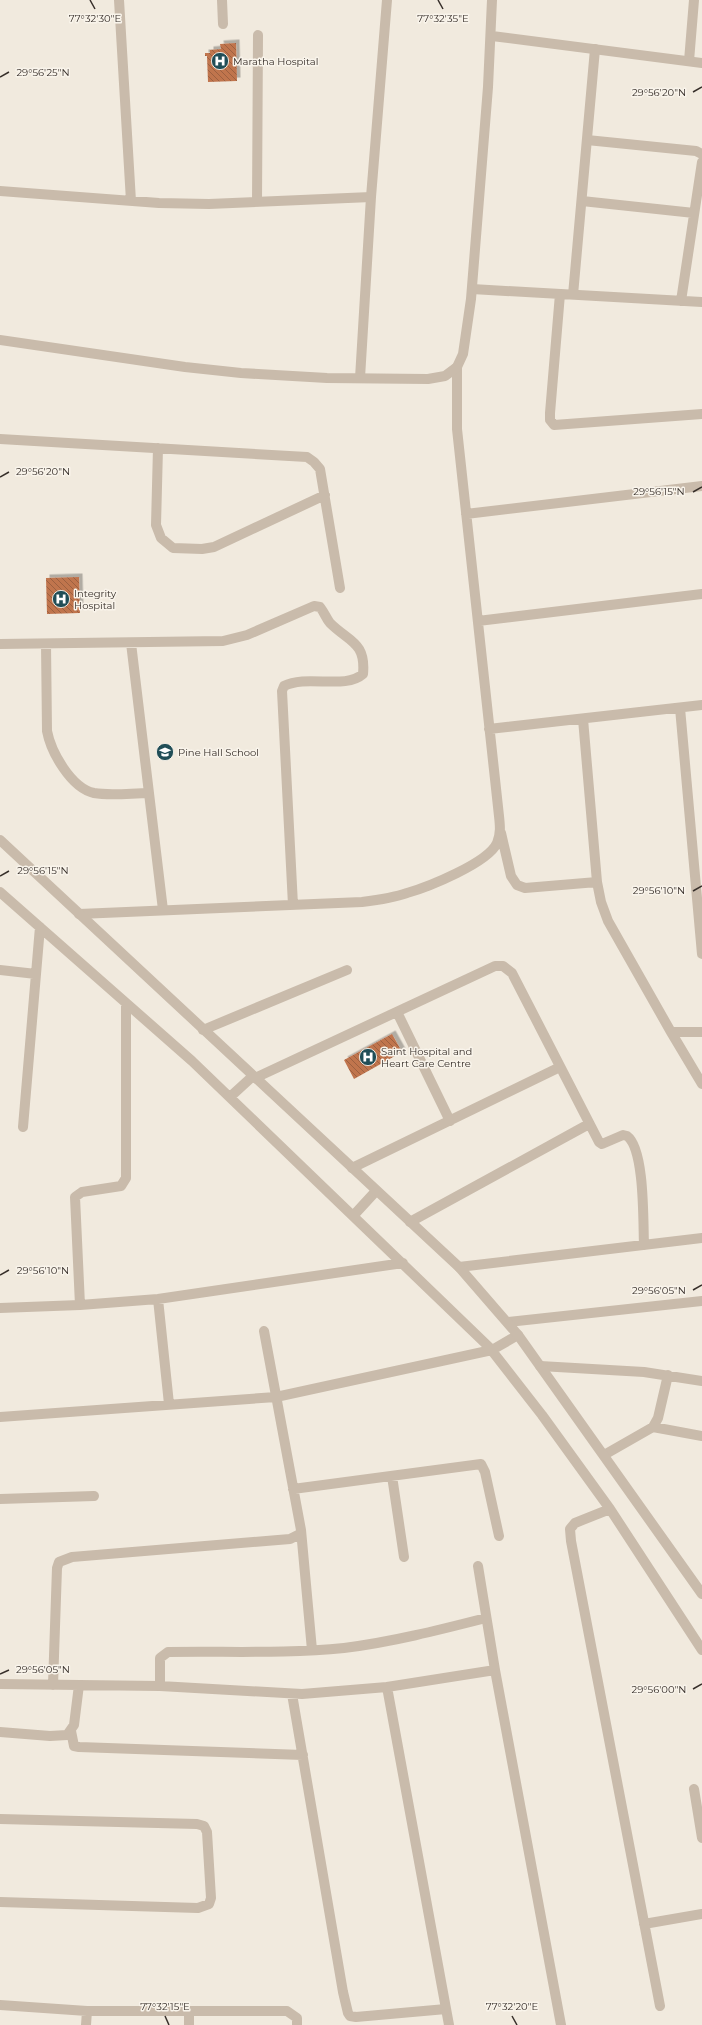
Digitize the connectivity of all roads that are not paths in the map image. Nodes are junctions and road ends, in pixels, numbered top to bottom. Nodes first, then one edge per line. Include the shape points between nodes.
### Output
1 (119, 0) edge
2 (222, 0) edge
3 (388, 0) edge
4 (492, 0) edge
5 (694, 0) edge
6 (223, 24) dead end
7 (258, 35) dead end
8 (492, 36) junction
9 (595, 49) junction
10 (689, 61) junction
11 (702, 63) edge
12 (587, 140) junction
13 (702, 154) edge
14 (702, 162) edge
15 (0, 191) edge
16 (371, 197) junction
17 (131, 201) junction
18 (582, 201) junction
19 (257, 202) junction
20 (694, 213) junction
21 (472, 289) junction
22 (560, 294) junction
23 (574, 295) junction
24 (682, 301) junction
25 (702, 302) edge
26 (0, 340) edge
27 (456, 368) junction
28 (360, 378) junction
29 (702, 414) edge
30 (0, 439) edge
31 (158, 448) junction
32 (702, 486) edge
33 (325, 495) junction
34 (466, 514) junction
35 (340, 588) dead end
36 (702, 594) edge
37 (478, 621) junction
38 (131, 643) junction
39 (0, 644) edge
40 (46, 644) junction
41 (702, 705) edge
42 (680, 708) junction
43 (583, 718) junction
44 (490, 729) junction
45 (149, 793) junction
46 (500, 831) junction
47 (0, 840) edge
48 (597, 882) junction
49 (0, 892) edge
50 (293, 905) junction
51 (163, 910) junction
52 (79, 914) junction
53 (40, 927) junction
54 (702, 954) edge
55 (0, 970) edge
56 (347, 970) dead end
57 (36, 974) junction
58 (126, 1004) junction
59 (397, 1012) junction
60 (203, 1030) junction
61 (671, 1032) junction
62 (702, 1032) edge
63 (560, 1067) junction
64 (251, 1079) junction
65 (702, 1084) edge
66 (233, 1094) junction
67 (450, 1121) junction
68 (589, 1124) junction
69 (24, 1127) dead end
70 (352, 1168) junction
71 (374, 1194) junction
72 (356, 1213) junction
73 (410, 1222) junction
74 (702, 1238) edge
75 (644, 1246) junction
76 (403, 1263) junction
77 (459, 1267) junction
78 (158, 1299) junction
79 (702, 1301) edge
80 (80, 1306) junction
81 (0, 1308) edge
82 (508, 1322) junction
83 (264, 1331) dead end
84 (514, 1338) junction
85 (495, 1348) junction
86 (540, 1366) junction
87 (668, 1375) junction
88 (702, 1381) edge
89 (276, 1397) junction
90 (168, 1404) junction
91 (0, 1417) edge
92 (653, 1427) junction
93 (702, 1436) edge
94 (604, 1455) junction
95 (392, 1476) junction
96 (293, 1489) junction
97 (94, 1496) dead end
98 (0, 1499) edge
99 (610, 1509) junction
100 (301, 1530) junction
101 (499, 1536) dead end
102 (404, 1557) dead end
103 (478, 1566) dead end
104 (702, 1594) edge
105 (486, 1618) junction
106 (312, 1650) junction
107 (702, 1650) edge
108 (495, 1670) junction
109 (0, 1684) edge
110 (53, 1685) junction
111 (79, 1685) junction
112 (160, 1686) junction
113 (387, 1687) junction
114 (292, 1694) junction
115 (71, 1731) junction
116 (0, 1732) edge
117 (303, 1755) junction
118 (694, 1789) dead end
119 (0, 1819) edge
120 (702, 1838) edge
121 (0, 1902) edge
122 (702, 1914) edge
123 (644, 1924) junction
124 (0, 2006) edge
125 (660, 2006) dead end
126 (446, 2009) junction
127 (87, 2011) junction
128 (189, 2011) junction
129 (86, 2025) edge
130 (189, 2025) edge
131 (297, 2025) edge
132 (449, 2025) edge
133 (561, 2025) edge

1 - 17 street
2 - 6 street
3 - 16 street
4 - 8 street
5 - 10 street
7 - 19 street
8 - 9 street
8 - 21 street
9 - 10 street
9 - 12 street
10 - 11 street
12 - 13 street
12 - 18 street
14 - 20 street
15 - 17 street
16 - 19 street
16 - 28 street
17 - 19 street via 209,204
18 - 20 street
18 - 23 street
20 - 24 street
21 - 22 street
21 - 27 street via 463,354
22 - 23 street
22 - 29 street via 550,413 550,420 554,425
23 - 24 street
24 - 25 street
26 - 28 street via 185,367 282,376
27 - 28 street via 445,376 428,379
27 - 34 street via 457,429
30 - 31 street
31 - 33 street via 307,457 320,470
31 - 33 street via 156,525 161,538 173,548 214,547
32 - 34 street
33 - 35 street
34 - 37 street
36 - 37 street
37 - 44 street
38 - 40 street
38 - 45 street
38 - 50 street via 223,641 247,635 318,605 329,621 358,646 364,664 363,674 359,678 296,682 284,686 282,691
39 - 40 street
40 - 45 street via 47,731 57,760 79,785 87,790 104,793
41 - 42 street
42 - 43 street
42 - 54 street
43 - 44 street
43 - 48 street
44 - 46 street
45 - 51 street
46 - 48 street via 511,876 517,885 526,888
46 - 50 street via 497,844 477,862 408,893 362,902
47 - 52 street
48 - 61 street via 608,920
49 - 53 street
50 - 51 street
51 - 52 street
52 - 60 street
53 - 57 street
53 - 58 street
55 - 57 street
56 - 60 street
57 - 69 street
58 - 66 street
58 - 80 street via 126,1178 121,1186 82,1192 75,1197
59 - 63 street via 495,966 503,966 512,974
59 - 64 street
59 - 67 street
60 - 64 street
61 - 62 street
61 - 65 street
63 - 67 street
63 - 68 street
64 - 66 street
64 - 70 street
66 - 72 street
67 - 70 street
68 - 73 street
68 - 75 street via 602,1144 623,1135 630,1138 636,1150 640,1166
70 - 71 street
71 - 72 street
71 - 73 street
72 - 76 street
73 - 77 street
74 - 75 street
75 - 77 street
76 - 78 street
76 - 85 street
77 - 82 street
78 - 80 street
78 - 90 street
79 - 82 street
80 - 81 street
82 - 84 street
83 - 89 street
84 - 85 street
84 - 86 street
85 - 89 street
85 - 99 street
86 - 87 street via 614,1369
86 - 94 street
87 - 88 street
87 - 92 street via 658,1418
89 - 90 street
89 - 96 street
90 - 91 street
92 - 93 street
92 - 94 street
94 - 104 street
95 - 96 street
95 - 101 street via 481,1464 486,1472
95 - 102 street
96 - 100 street
97 - 98 street
99 - 107 street
99 - 123 street via 575,1523 570,1529
100 - 106 street
100 - 110 street via 296,1538 290,1539 72,1557 60,1562 57,1568
103 - 105 street
105 - 106 street via 385,1642
105 - 108 street
106 - 112 street via 168,1652 160,1658
108 - 113 street
108 - 133 street
109 - 110 street
110 - 111 street
111 - 112 street
111 - 115 street
112 - 114 street
113 - 114 street
113 - 126 street
114 - 117 street
115 - 116 street via 60,1736
115 - 117 street via 74,1746 79,1747
117 - 126 street via 348,2013 356,2018
118 - 120 street
119 - 121 street via 204,1826 207,1832 211,1898 210,1904 198,1908
122 - 123 street
123 - 125 street
124 - 127 street
126 - 132 street
127 - 128 street
127 - 129 street
128 - 130 street
128 - 131 street via 287,2011 297,2018

